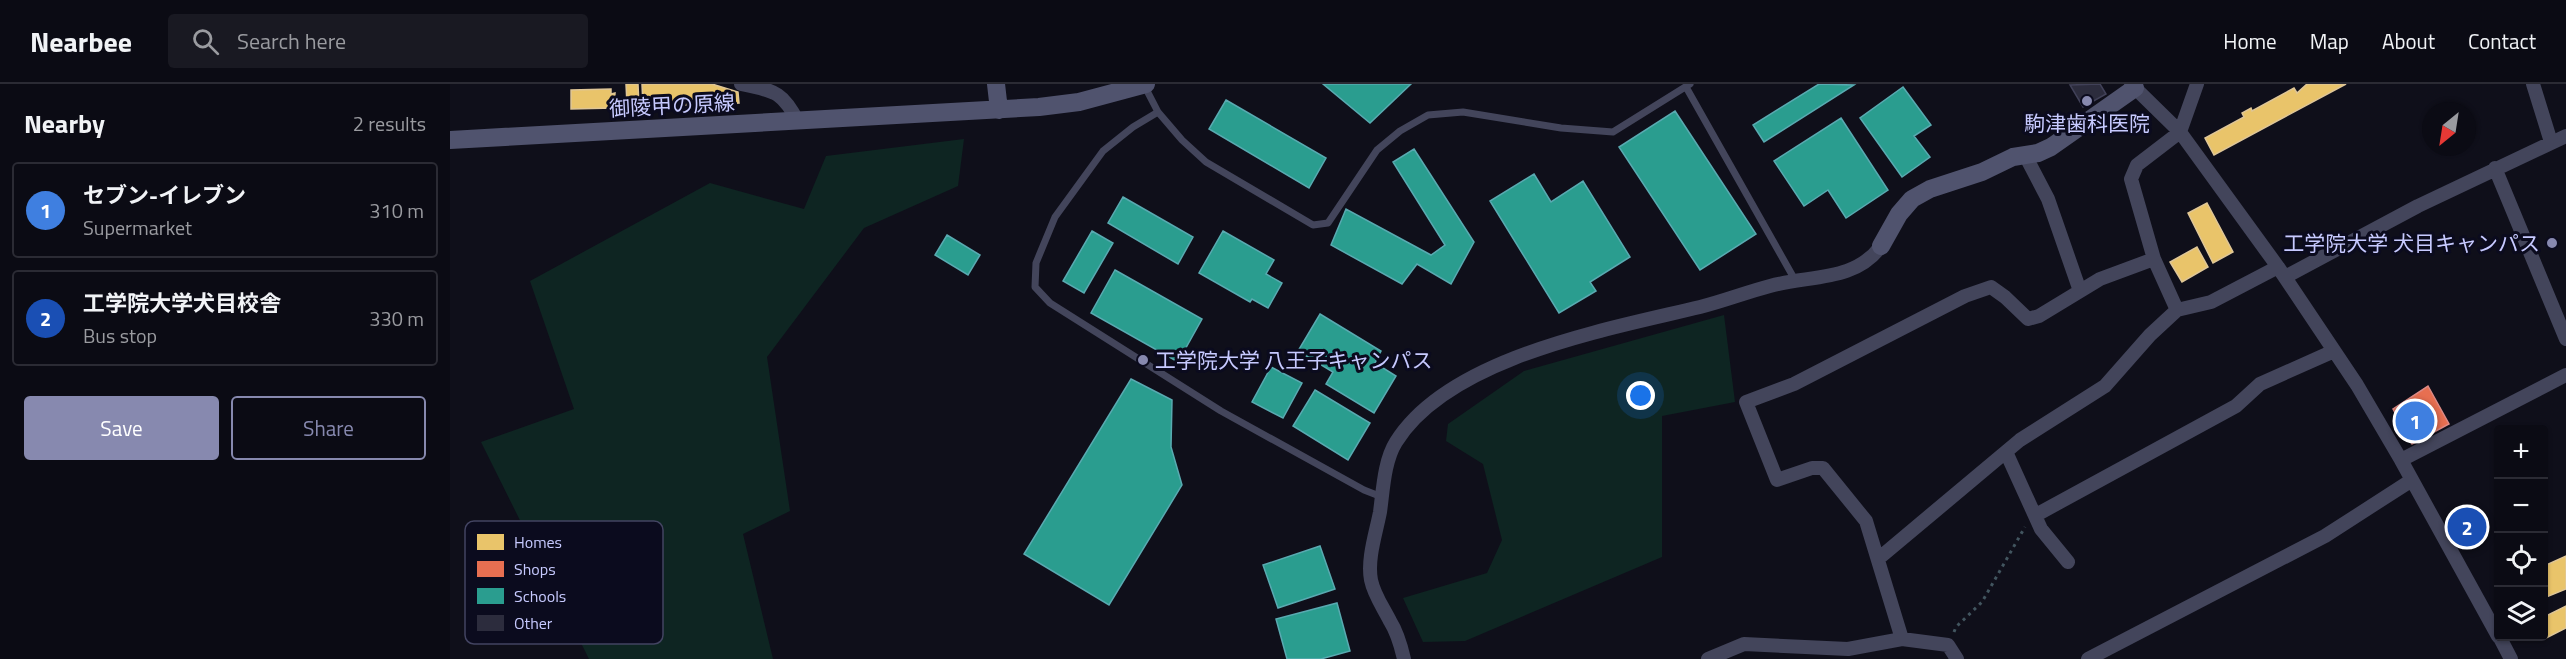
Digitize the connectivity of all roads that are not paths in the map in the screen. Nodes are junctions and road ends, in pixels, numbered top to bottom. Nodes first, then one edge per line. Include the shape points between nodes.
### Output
1 (741, 84) edge
2 (996, 84) edge
3 (1145, 84) edge
4 (2197, 84) edge
5 (2533, 84) edge
6 (1688, 85) edge
7 (2133, 86) edge
8 (999, 110) junction
9 (1158, 112) junction
10 (798, 122) junction
11 (2180, 132) junction
12 (2566, 136) edge
13 (450, 140) edge
14 (2551, 142) junction
15 (2025, 155) junction
16 (2495, 168) junction
17 (1881, 246) joint
18 (2154, 259) junction
19 (2281, 272) junction
20 (1795, 280) junction
21 (2080, 291) junction
22 (2177, 310) junction
23 (2566, 339) edge
24 (2334, 351) junction
25 (2566, 375) edge
26 (2006, 452) junction
27 (2402, 460) junction
28 (2412, 480) junction
29 (1382, 497) junction
30 (2036, 515) junction
31 (1878, 559) junction
32 (2068, 562) dead end
33 (2494, 627) edge
34 (1902, 639) junction
35 (2502, 641) edge
36 (1404, 659) edge
37 (1708, 659) edge
38 (1957, 659) edge
39 (2088, 659) edge
40 (2511, 659) edge

1 - 10 street via 776,92 790,106
2 - 8 street
3 - 8 street, 御陵甲の原線 via 1078,102
3 - 9 lane
4 - 11 street
5 - 14 street
6 - 9 lane via 1613,132 1463,112 1428,115 1377,150 1328,223 1313,225 1206,162
6 - 20 lane
7 - 11 street
7 - 15 street via 2051,147
8 - 10 street, 御陵甲の原線
9 - 29 lane via 1103,151 1055,217 1036,263 1035,287 1050,303 1221,411
10 - 13 street, 御陵甲の原線
11 - 18 street via 2137,165 2132,179
11 - 19 street
12 - 14 street
14 - 16 street
15 - 17 street via 1912,199
15 - 21 street via 2048,199
16 - 19 street
16 - 23 street
17 - 20 street via 1873,257 1855,268 1833,276
18 - 21 street via 2100,279
18 - 22 street
19 - 22 street via 2211,302
19 - 24 street
20 - 29 street via 1584,334 1515,358 1465,382 1413,419 1395,444
21 - 31 street via 2028,319 1991,287 1965,296 1794,384 1746,402 1777,480 1823,468 1866,521
22 - 26 street via 2105,386
24 - 27 street
24 - 30 street via 2260,384 2236,406
25 - 27 street
26 - 30 street
26 - 31 street
27 - 28 street
28 - 33 street
28 - 39 street via 2325,536
29 - 36 street via 1370,578
30 - 32 street via 2041,529
31 - 34 street
34 - 37 street via 1848,649 1744,644
34 - 38 street via 1948,645
35 - 40 street

